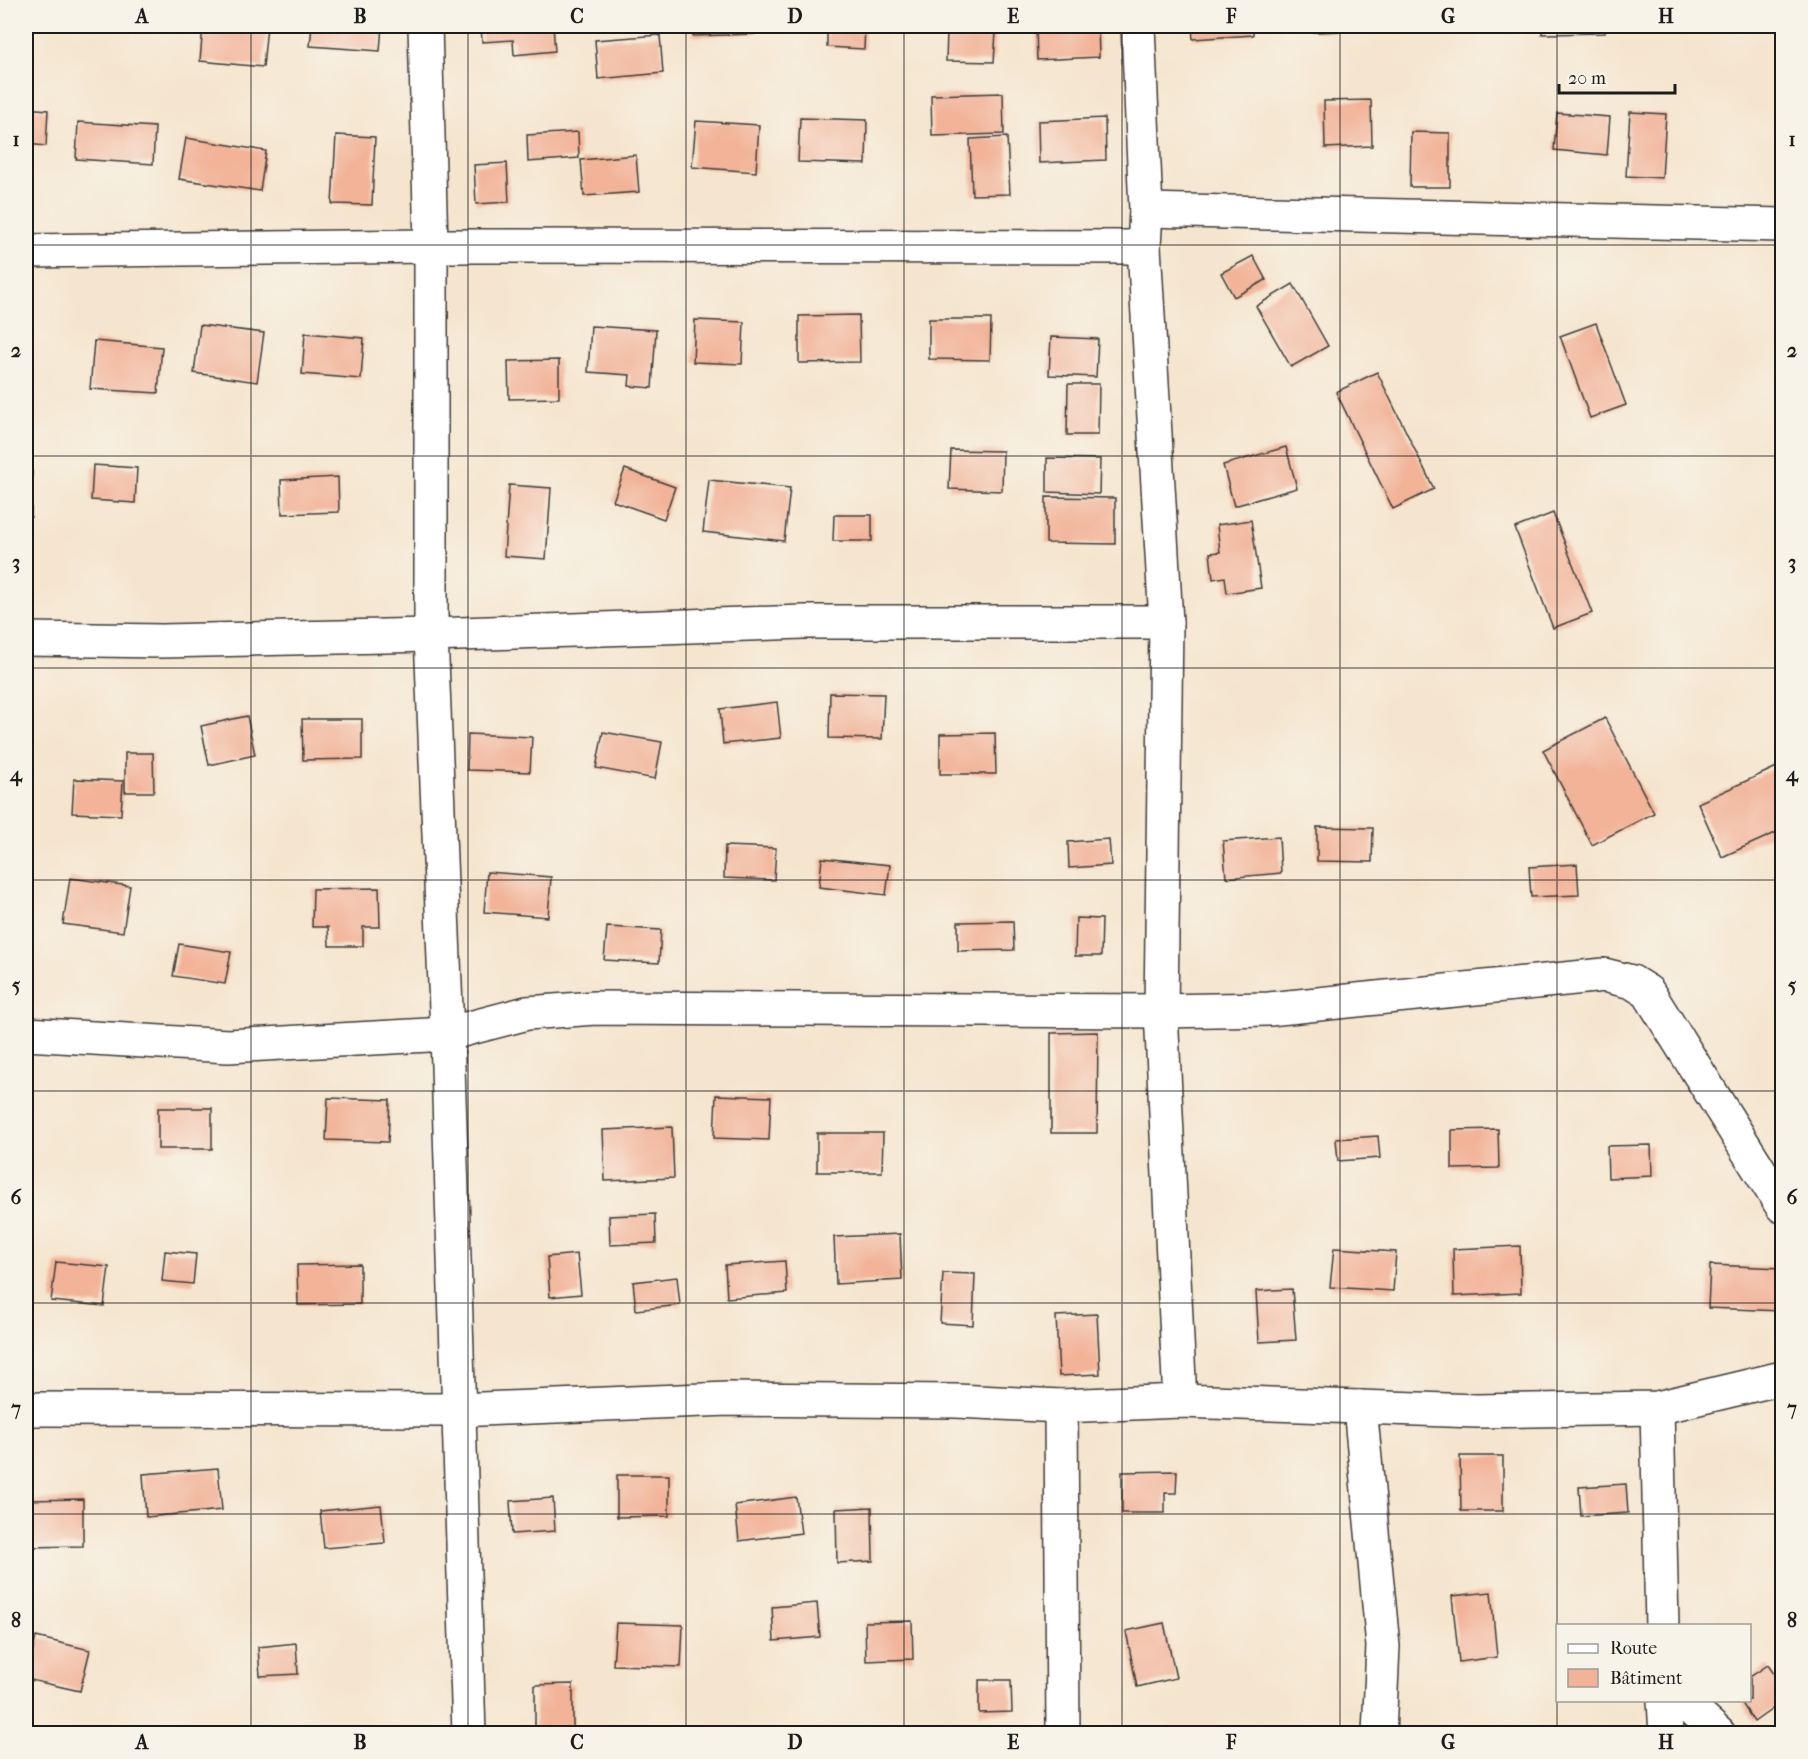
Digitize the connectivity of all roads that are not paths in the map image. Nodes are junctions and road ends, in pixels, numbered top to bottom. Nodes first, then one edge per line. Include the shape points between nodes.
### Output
1 (425, 26) edge
2 (1138, 26) edge
3 (1146, 210) junction
4 (1782, 225) edge
5 (431, 246) junction
6 (1144, 247) junction
7 (26, 251) edge
8 (1166, 622) junction
9 (431, 636) junction
10 (26, 639) edge
11 (1161, 1011) junction
12 (26, 1034) edge
13 (447, 1034) junction
14 (1782, 1206) edge
15 (1782, 1378) edge
16 (1180, 1401) junction
17 (1061, 1406) junction
18 (1360, 1407) junction
19 (1657, 1408) junction
20 (26, 1409) edge
21 (457, 1410) junction
22 (1662, 1624) edge
23 (1664, 1702) edge
24 (1681, 1702) edge
25 (469, 1734) edge
26 (1063, 1734) edge
27 (1379, 1734) edge
28 (1666, 1734) edge
29 (1719, 1734) edge

1 - 5 street
2 - 3 street
3 - 4 street
3 - 6 street
5 - 6 street
5 - 7 street
5 - 9 street
6 - 8 street
8 - 9 street via 804,622
8 - 11 street
9 - 10 street via 162,641
9 - 13 street
11 - 13 street via 595,1008 527,1013
11 - 14 street via 1269,1009 1604,975 1632,982 1648,992
11 - 16 street
12 - 13 street via 228,1046
13 - 21 street
15 - 19 street
16 - 17 street
16 - 18 street
17 - 21 street via 728,1399
17 - 26 street
18 - 19 street via 1477,1411
18 - 27 street via 1383,1646
19 - 22 street
20 - 21 street
21 - 25 street
23 - 28 street
24 - 29 street

